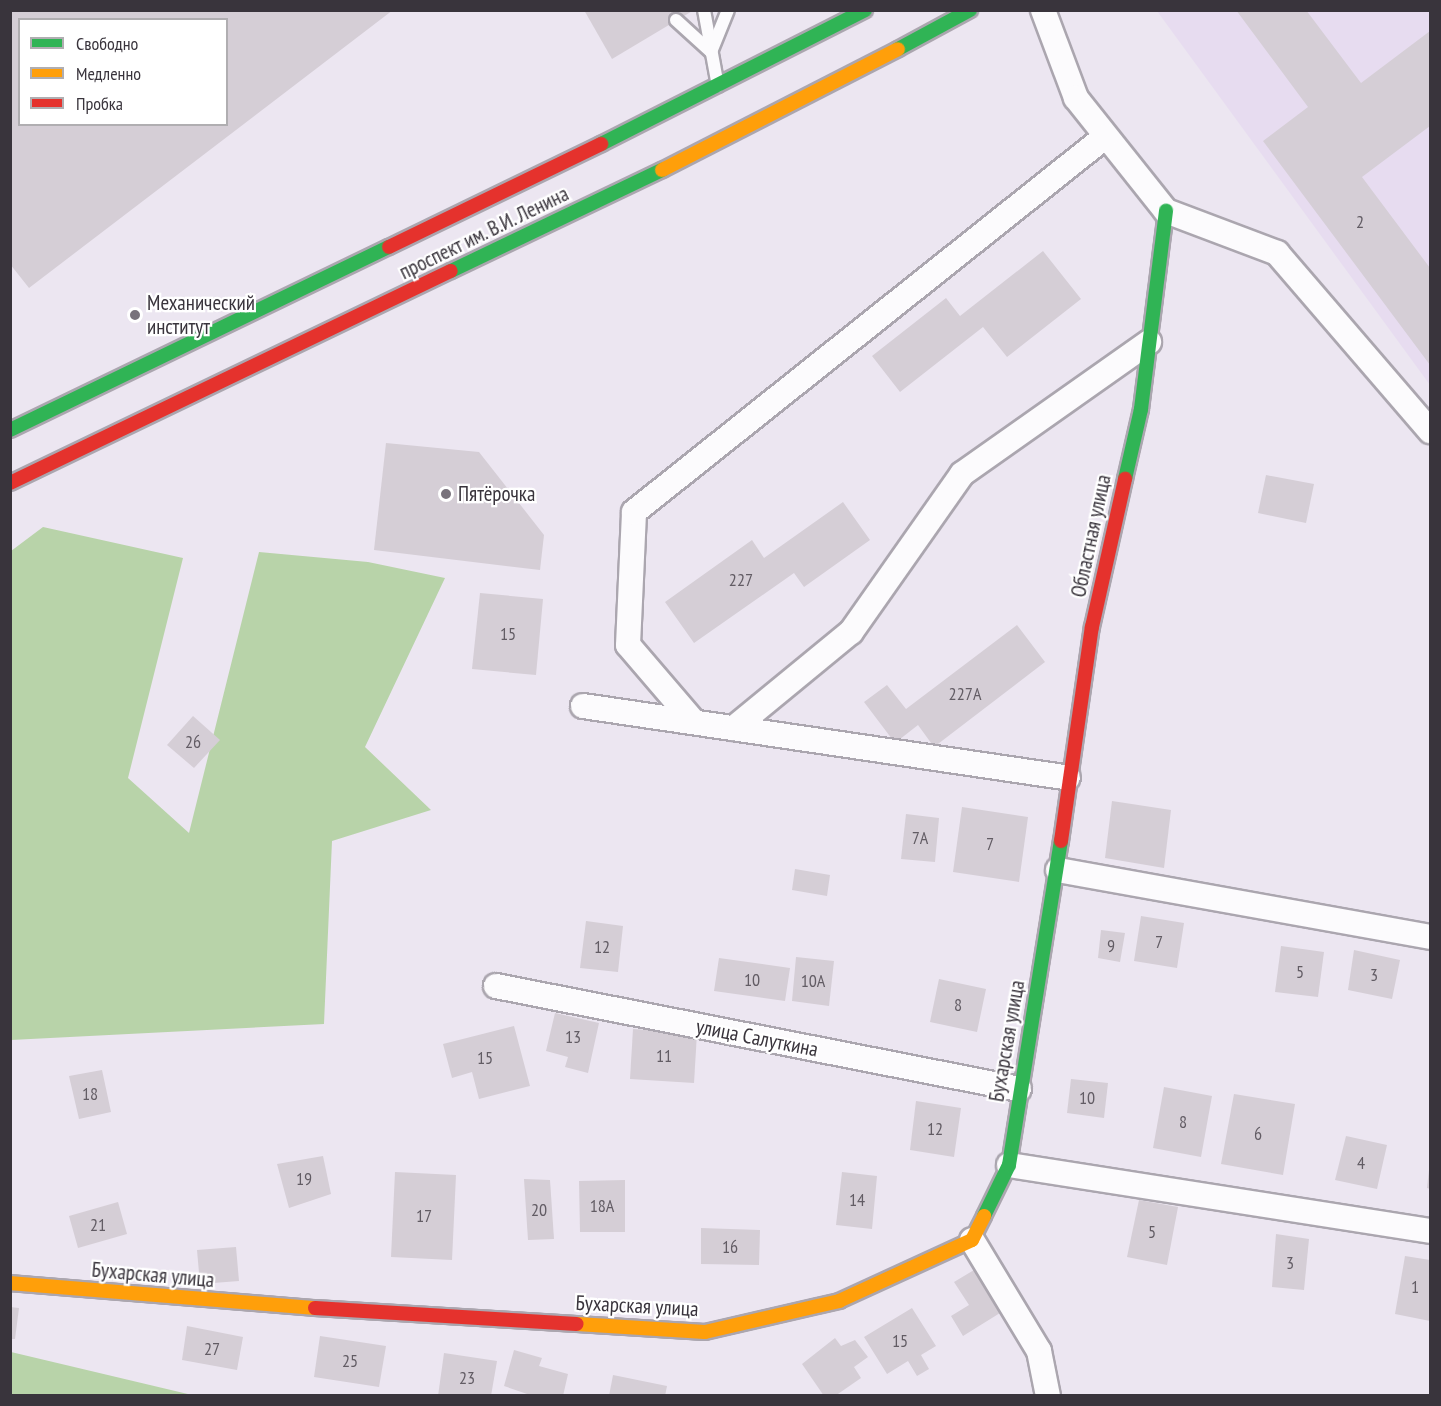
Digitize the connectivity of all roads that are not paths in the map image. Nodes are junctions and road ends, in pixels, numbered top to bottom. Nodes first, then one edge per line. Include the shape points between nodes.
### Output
1 (704, 10) edge
2 (728, 10) edge
3 (866, 10) edge
4 (970, 10) edge
5 (1043, 10) edge
6 (676, 20) dead end
7 (711, 52) junction
8 (719, 87) junction
9 (1106, 136) junction
10 (1166, 211) junction
11 (1149, 342) junction
12 (10, 430) edge
13 (1431, 431) edge
14 (10, 483) edge
15 (583, 706) dead end
16 (694, 722) junction
17 (734, 728) junction
18 (1068, 778) junction
19 (1058, 870) junction
20 (1431, 937) edge
21 (496, 986) dead end
22 (1019, 1089) junction
23 (1009, 1165) junction
24 (1431, 1231) edge
25 (972, 1240) junction
26 (10, 1284) edge
27 (1048, 1395) edge

1 - 7 lane
2 - 7 lane
3 - 8 street, проспект им. В.И. Ленина
4 - 14 street, проспект им. В.И. Ленина via 731,138
5 - 9 street via 1076,98
6 - 7 lane
7 - 8 lane
8 - 12 street, проспект им. В.И. Ленина
9 - 10 street
9 - 16 street via 634,512 628,645
10 - 11 street, Областная улица
10 - 13 street via 1277,254
11 - 17 street via 962,474 851,632
11 - 18 street, Областная улица via 1141,409 1092,627
15 - 16 street
16 - 17 street
17 - 18 street
18 - 19 street, Областная улица
19 - 20 street
19 - 22 street, Бухарская улица
21 - 22 street, улица Салуткина
22 - 23 street, Бухарская улица
23 - 24 street
23 - 25 street, Бухарская улица
25 - 26 street, Бухарская улица via 839,1301 705,1332 210,1302
25 - 27 street via 1039,1351

